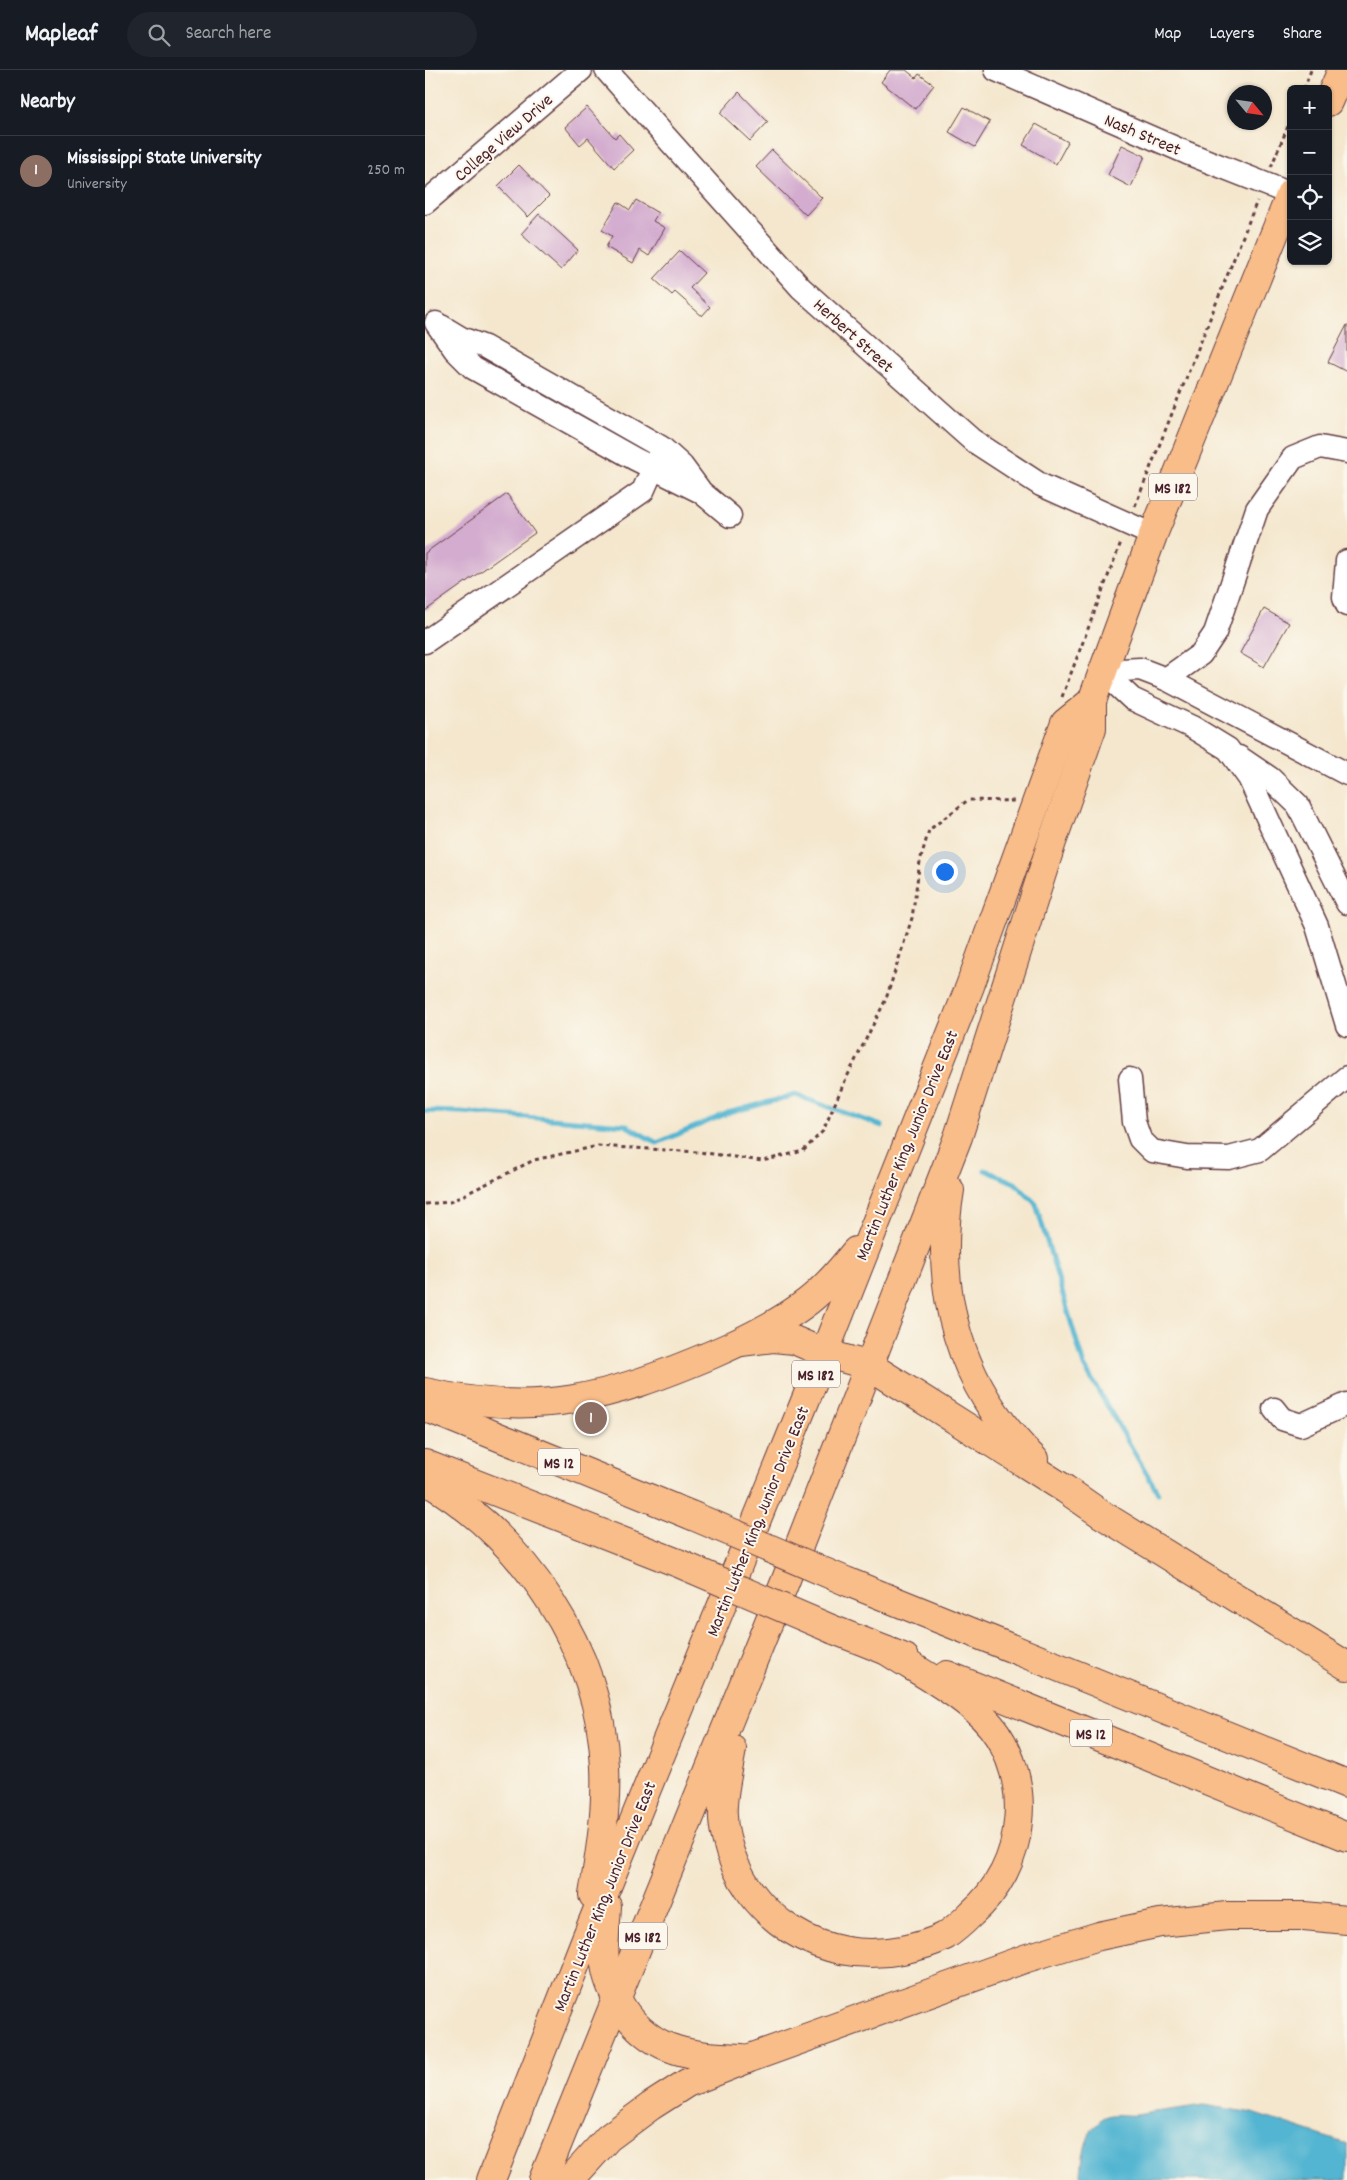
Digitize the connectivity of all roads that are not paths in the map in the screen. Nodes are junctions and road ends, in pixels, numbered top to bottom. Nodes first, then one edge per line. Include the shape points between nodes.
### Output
1 (581, 70) edge
2 (606, 70) edge
3 (1002, 72) edge
4 (1287, 192) edge
5 (425, 203) edge
6 (1287, 203) edge
7 (431, 320) edge
8 (661, 447) junction
9 (1347, 452) edge
10 (654, 469) junction
11 (701, 492) junction
12 (730, 516) dead end
13 (1153, 535) junction
14 (1347, 562) edge
15 (1347, 605) edge
16 (425, 642) edge
17 (1102, 671) junction
18 (1166, 679) junction
19 (1092, 701) junction
20 (1228, 749) junction
21 (1347, 774) edge
22 (1347, 903) edge
23 (1347, 1025) edge
24 (1347, 1077) edge
25 (1130, 1079) dead end
26 (958, 1137) junction
27 (869, 1237) junction
28 (741, 1342) junction
29 (824, 1353) junction
30 (870, 1366) junction
31 (425, 1392) edge
32 (1347, 1404) edge
33 (425, 1407) edge
34 (1274, 1408) dead end
35 (425, 1464) edge
36 (425, 1480) edge
37 (1065, 1489) junction
38 (887, 1651) junction
39 (1347, 1666) edge
40 (741, 1692) junction
41 (1347, 1784) edge
42 (1347, 1838) edge
43 (608, 1887) junction
44 (1347, 1920) edge
45 (584, 1943) junction
46 (617, 2000) junction
47 (750, 2058) junction
48 (491, 2180) edge
49 (543, 2180) edge
50 (570, 2180) edge

1 - 5 street, College View Drive
2 - 13 street, Herbert Street via 801,288 972,440 1041,485
3 - 4 street, Nash Street
6 - 13 main road, MS 182
7 - 8 street
7 - 10 street via 473,368
8 - 10 street
8 - 11 street via 682,466
9 - 18 street via 1320,447 1293,458 1257,509 1215,633 1201,654
10 - 11 street
10 - 16 street via 643,490
11 - 12 street
13 - 17 main road, MS 182
14 - 15 street via 1344,597
17 - 18 street via 1140,669
17 - 19 main road, MS 182
17 - 20 street via 1132,699 1192,727
18 - 21 street
19 - 26 main road, MS 182 via 1092,728
19 - 27 main road, Martin Luther King, Junior Drive East / MS 182 via 1065,723 970,986
20 - 22 street via 1270,778 1298,805
20 - 23 street via 1249,778 1317,926
24 - 25 street via 1260,1150 1229,1158 1187,1157 1152,1151 1140,1139 1134,1122
26 - 30 main road, MS 182
26 - 37 main road via 944,1220 946,1280 954,1326 971,1373 991,1406 1015,1440
27 - 28 main road via 823,1289
27 - 29 main road, Martin Luther King, Junior Drive East / MS 182
28 - 29 main road via 773,1338 794,1340
28 - 31 main road via 637,1384 568,1401 506,1404
29 - 30 main road
29 - 43 main road, Martin Luther King, Junior Drive East / MS 182
30 - 37 main road
30 - 40 main road, MS 182
32 - 34 street via 1301,1425 1282,1419
33 - 41 main road, MS 12, bridge
35 - 38 main road, MS 12, bridge via 678,1563
36 - 45 main road via 474,1514 528,1571 564,1624 590,1686 605,1767 601,1846
37 - 39 main road
38 - 40 main road via 978,1712 1005,1747 1018,1791 1016,1840 996,1886 982,1905 962,1923 944,1936 920,1946 861,1954 815,1943 775,1919 746,1884 725,1838 722,1814 724,1784
38 - 42 main road, MS 12
40 - 46 main road, MS 182
43 - 45 main road, Martin Luther King, Junior Drive East / MS 182
43 - 46 main road via 605,1965
44 - 47 main road via 1304,1916 1227,1916 1160,1923 1099,1936 1027,1958
45 - 48 main road, Martin Luther King, Junior Drive East / MS 182
46 - 47 main road via 643,2032 663,2046 687,2054
46 - 49 main road, MS 182
47 - 50 main road via 687,2083 651,2106 608,2138

